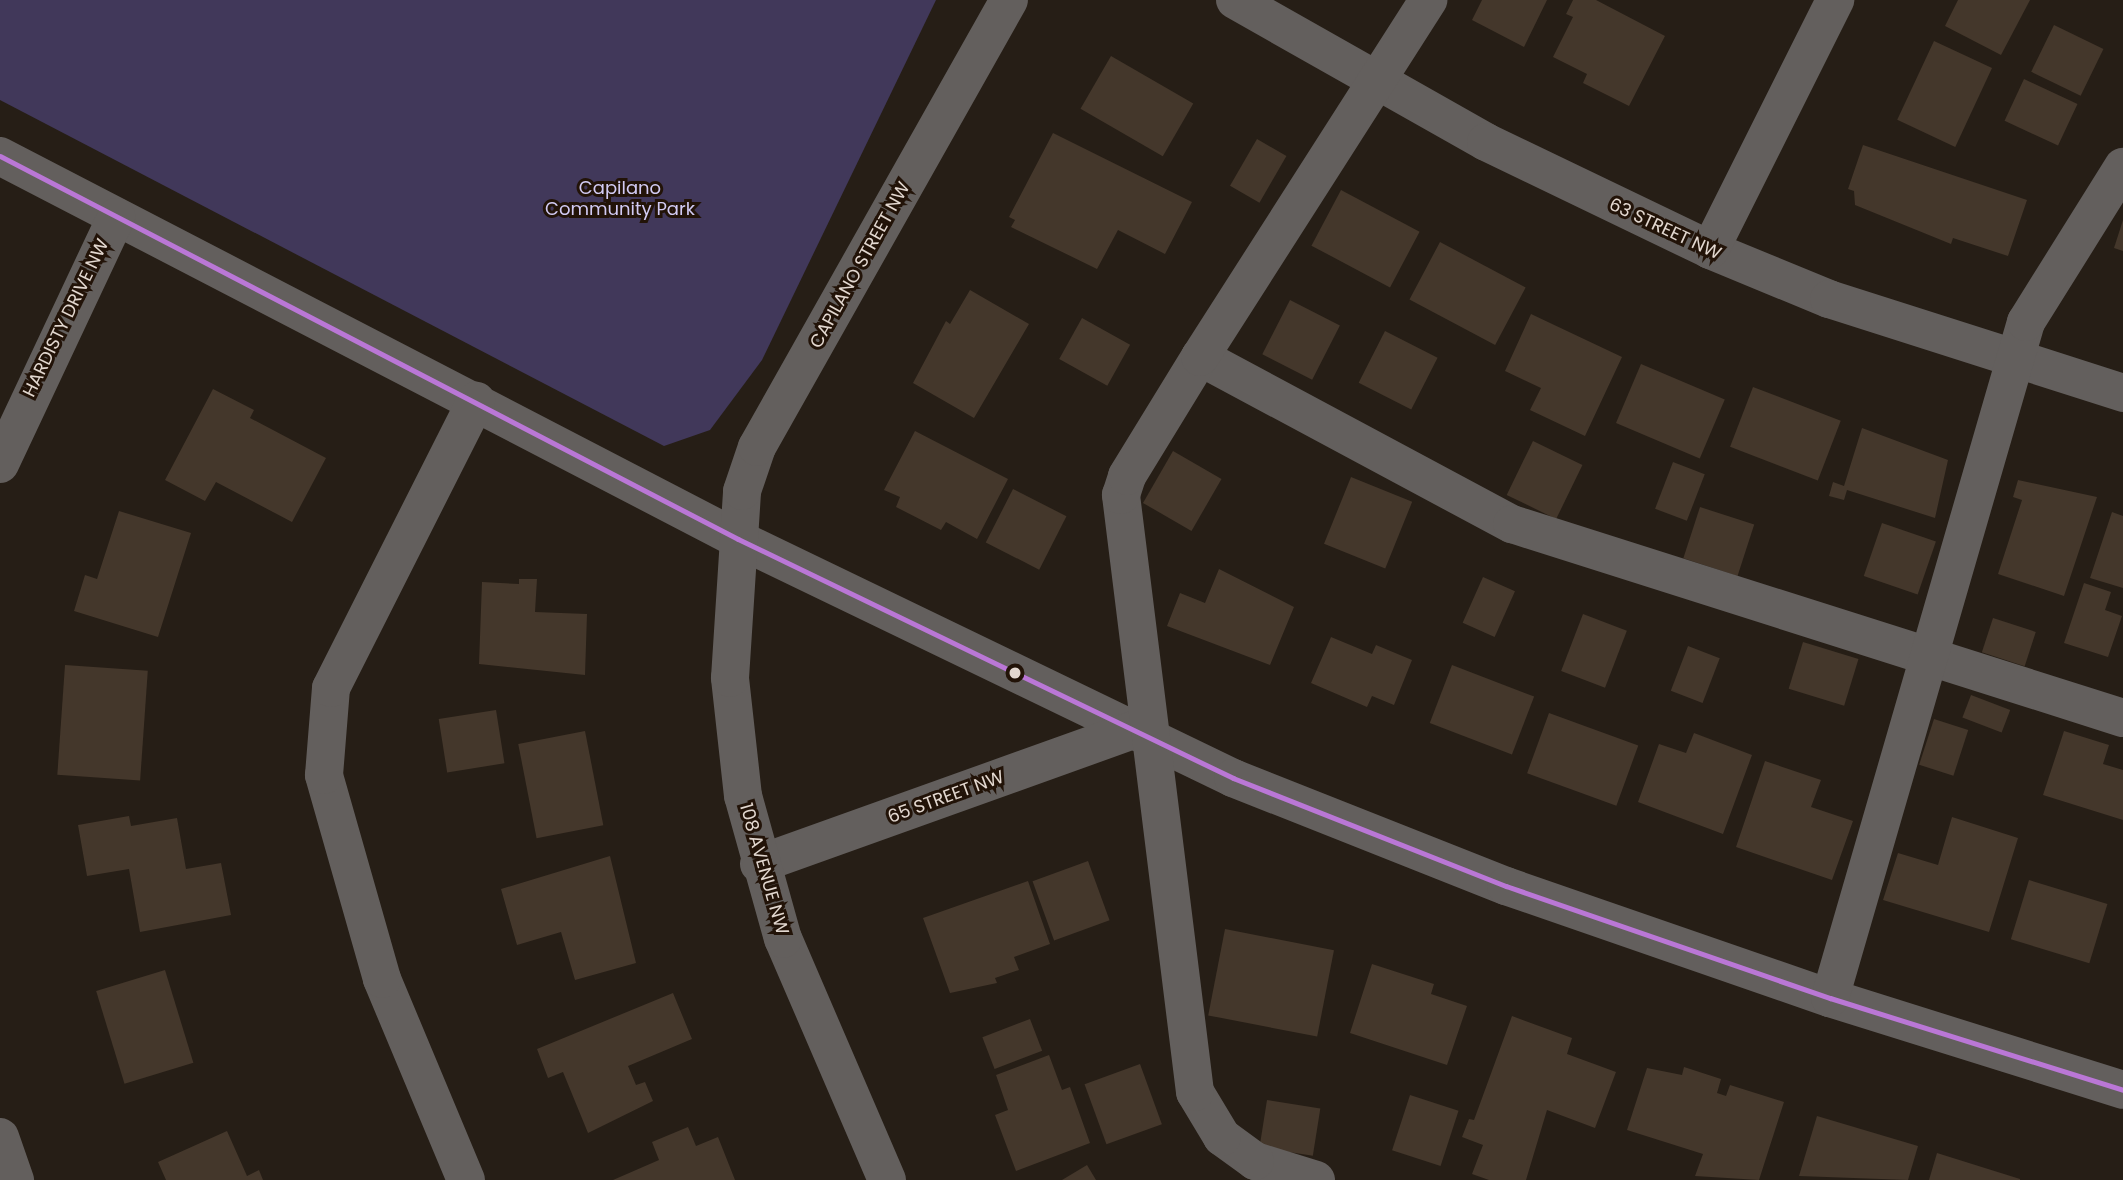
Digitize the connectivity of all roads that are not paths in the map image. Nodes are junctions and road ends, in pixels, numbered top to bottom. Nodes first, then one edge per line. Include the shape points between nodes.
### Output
1 (1009, 0) edge
2 (1235, 0) edge
3 (1428, 0) edge
4 (1835, 0) edge
5 (1376, 81) junction
6 (0, 156) edge
7 (2123, 167) edge
8 (116, 217) junction
9 (1710, 250) junction
10 (1200, 357) junction
11 (2015, 359) junction
12 (2123, 393) edge
13 (476, 401) junction
14 (0, 464) edge
15 (738, 539) junction
16 (1931, 657) junction
17 (2123, 718) edge
18 (1142, 734) junction
19 (759, 864) junction
20 (1830, 998) junction
21 (2123, 1090) edge
22 (466, 1180) edge
23 (887, 1180) edge
24 (1316, 1180) edge

1 - 15 street, CAPILANO STREET NW via 757,447 744,483
2 - 5 street, 63 STREET NW
3 - 5 street
4 - 9 street
5 - 9 street, 63 STREET NW via 1498,148
5 - 10 street
6 - 8 street
7 - 11 street via 2026,322
8 - 13 street
8 - 14 street, HARDISTY DRIVE NW
9 - 11 street, 63 STREET NW via 1829,299
10 - 16 street via 1512,524
10 - 18 street via 1127,476 1121,495
11 - 12 street, 63 STREET NW
11 - 16 street via 1938,612
13 - 15 street
13 - 22 street via 331,688 324,775 382,979
15 - 18 street
15 - 19 street, 108 AVENUE NW via 730,678 743,796
16 - 17 street
16 - 20 street
18 - 19 street, 65 STREET NW
18 - 20 street via 1233,778 1506,886
18 - 24 street via 1195,1092 1222,1138 1255,1161
19 - 23 street, 108 AVENUE NW via 783,939
20 - 21 street

